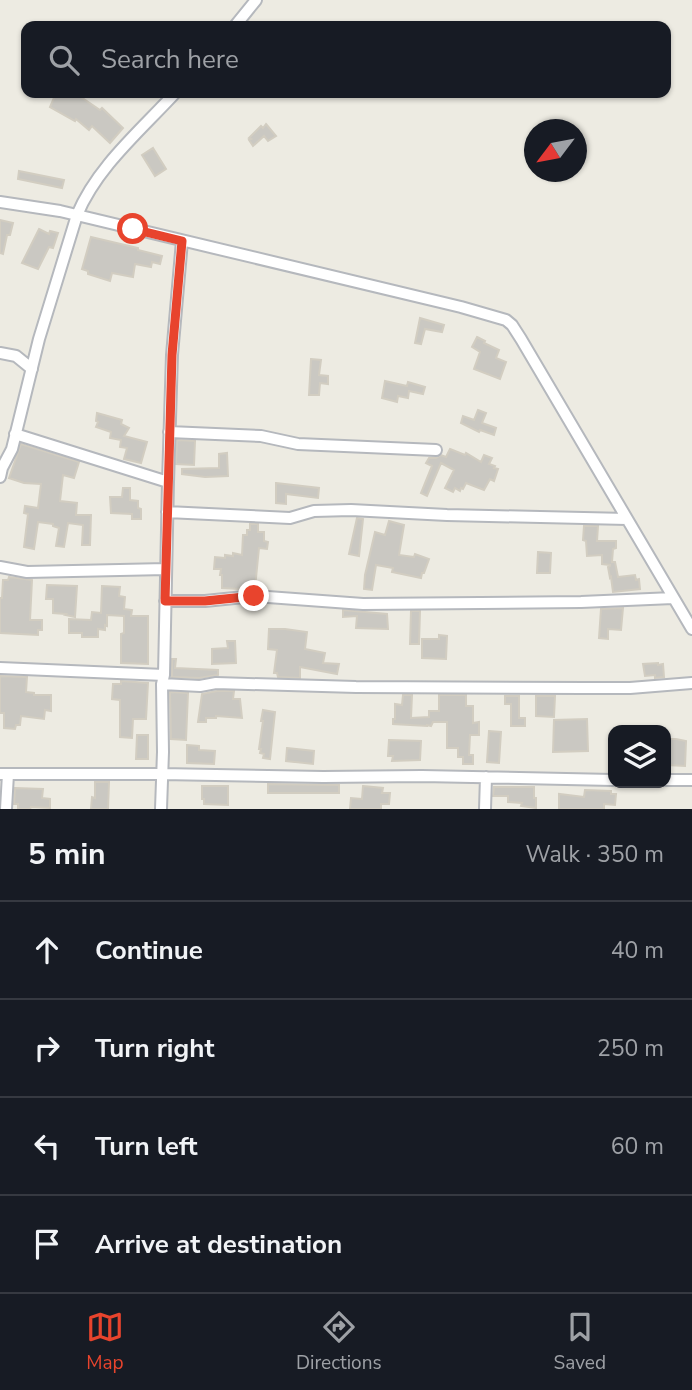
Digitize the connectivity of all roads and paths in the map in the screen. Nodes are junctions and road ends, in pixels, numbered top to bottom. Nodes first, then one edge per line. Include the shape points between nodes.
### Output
1 (256, 0) edge
2 (239, 21) edge
3 (170, 98) edge
4 (0, 202) edge
5 (76, 215) junction
6 (182, 241) junction
7 (0, 354) edge
8 (32, 369) junction
9 (169, 432) junction
10 (15, 434) junction
11 (436, 450) dead end
12 (1, 471) edge
13 (168, 482) junction
14 (167, 512) junction
15 (627, 519) junction
16 (0, 567) edge
17 (166, 569) junction
18 (673, 598) junction
19 (165, 601) junction
20 (692, 629) edge
21 (0, 668) edge
22 (163, 680) junction
23 (692, 682) edge
24 (4, 774) edge
25 (162, 774) junction
26 (486, 778) junction
27 (608, 780) edge
28 (671, 780) edge
29 (692, 780) edge
30 (6, 809) edge
31 (161, 809) edge
32 (485, 809) edge

1 - 2 street
3 - 5 street via 108,165
4 - 5 street
5 - 6 street
5 - 8 street
6 - 9 street
6 - 15 street via 508,321
7 - 8 street via 16,356
8 - 10 street
9 - 11 street
9 - 13 street
10 - 12 street
10 - 13 street
13 - 14 street
14 - 15 street via 290,518 314,511 351,510
14 - 17 street
15 - 18 street
16 - 17 street via 27,572
17 - 19 street
18 - 19 street via 363,604 254,596
18 - 20 street
19 - 22 street
21 - 22 street
22 - 23 street via 200,686 585,688
22 - 25 street
24 - 25 street
24 - 30 street
25 - 26 street
25 - 31 street
26 - 27 street
26 - 32 street
28 - 29 street

